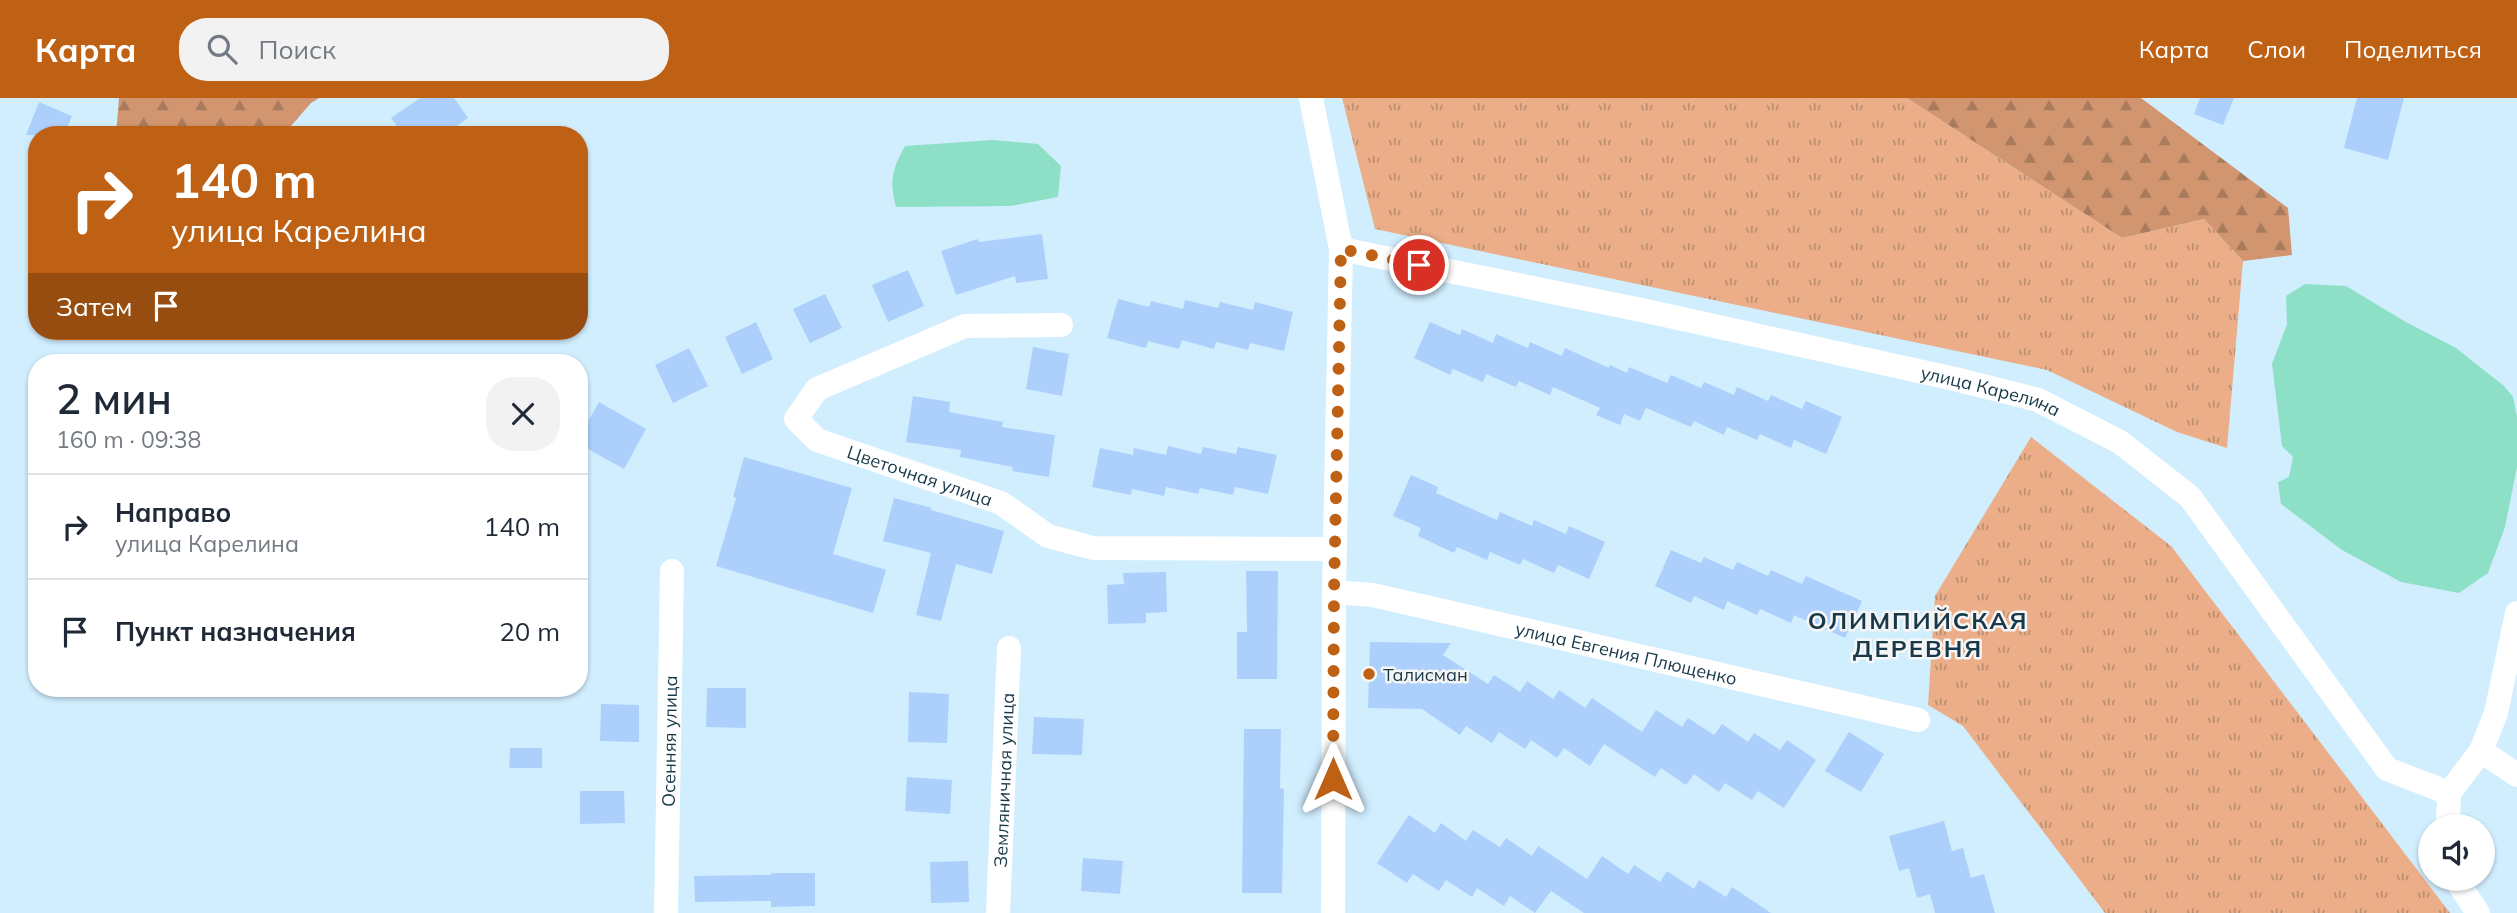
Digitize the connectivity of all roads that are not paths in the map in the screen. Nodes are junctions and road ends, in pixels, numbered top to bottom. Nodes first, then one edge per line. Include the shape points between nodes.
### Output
1 (1311, 98) edge
2 (1341, 249) junction
3 (1061, 325) dead end
4 (1335, 549) junction
5 (672, 571) dead end
6 (1334, 592) junction
7 (2517, 612) edge
8 (1009, 648) dead end
9 (1918, 720) dead end
10 (2481, 751) junction
11 (2517, 775) edge
12 (2449, 793) junction
13 (2448, 814) edge
14 (2464, 891) edge
15 (666, 913) edge
16 (998, 913) edge
17 (1333, 913) edge
18 (2478, 913) edge

1 - 2 street
2 - 4 street
2 - 12 street, улица Карелина via 1705,324 2038,400 2120,442 2190,497 2387,769
3 - 4 street, Цветочная улица via 965,326 817,389 796,419 817,440 1001,503 1048,536 1093,548
4 - 6 street
5 - 15 street, Осенняя улица
6 - 9 street, улица Евгения Плющенко via 1373,595
6 - 17 street
7 - 10 street via 2496,713
8 - 16 street, Земляничная улица
10 - 11 street
10 - 12 street
12 - 13 street
14 - 18 street

